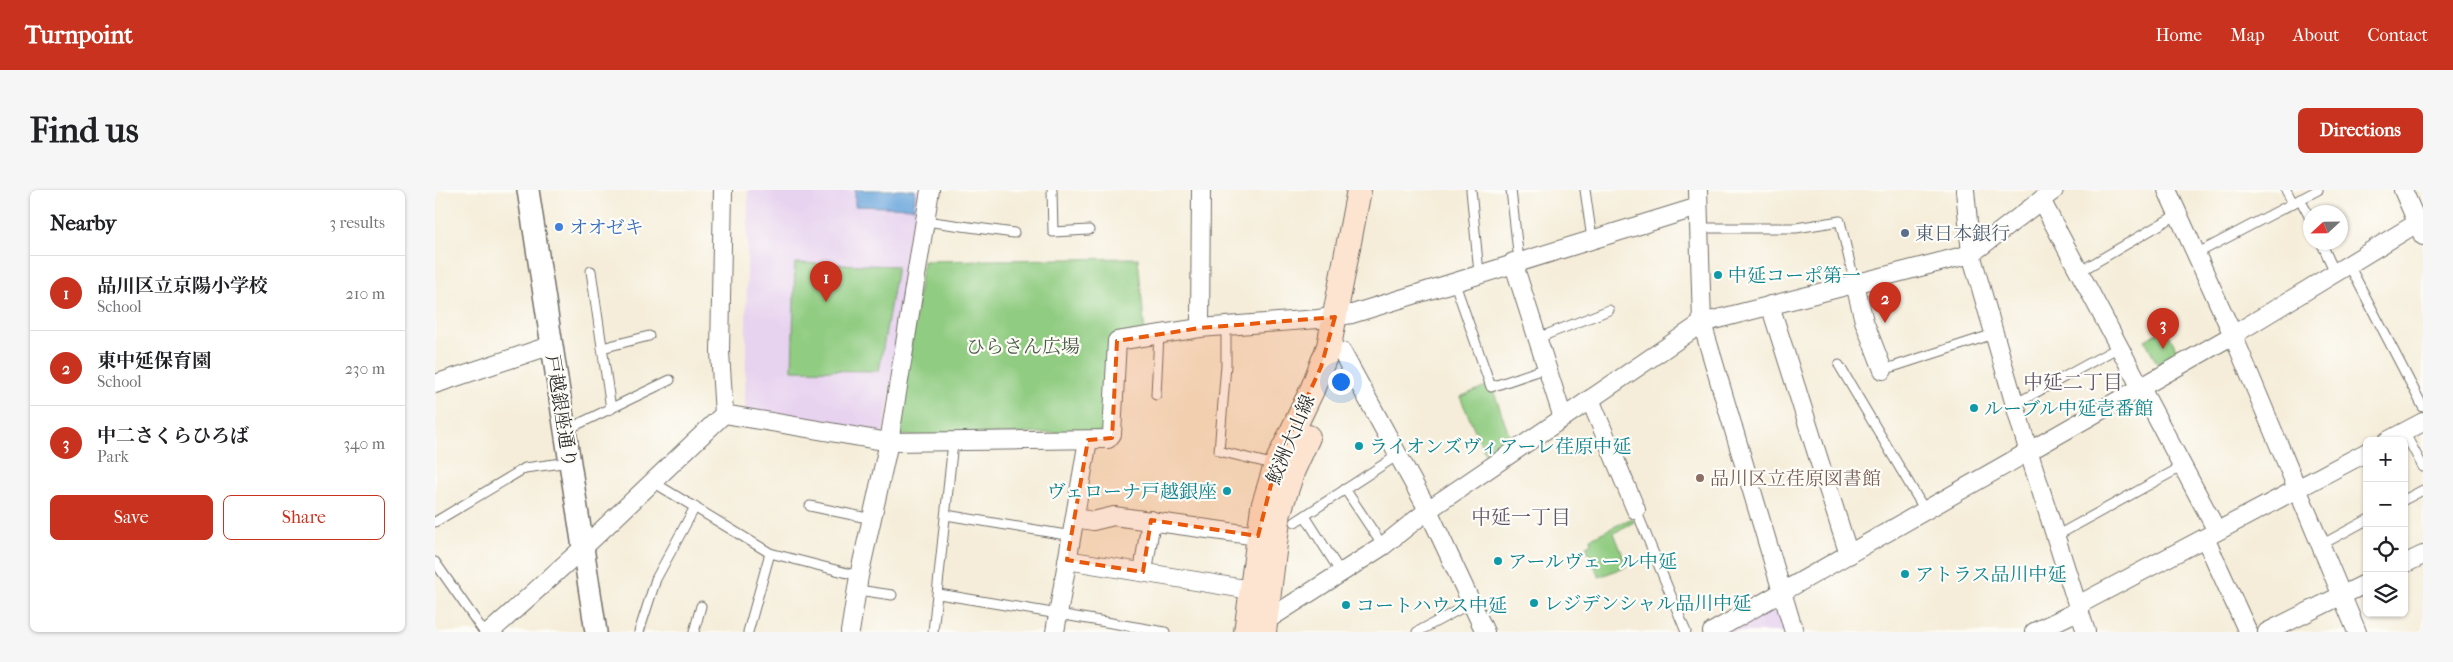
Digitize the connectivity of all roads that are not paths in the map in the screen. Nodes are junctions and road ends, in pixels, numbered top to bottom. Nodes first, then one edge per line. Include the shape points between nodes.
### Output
1 (528, 190) edge
2 (723, 190) edge
3 (930, 190) edge
4 (1052, 190) edge
5 (1201, 190) edge
6 (1359, 190) edge
7 (1374, 190) edge
8 (1471, 190) edge
9 (1511, 190) edge
10 (1585, 190) edge
11 (1965, 190) edge
12 (2167, 190) edge
13 (2286, 190) edge
14 (2318, 190) edge
15 (2403, 190) edge
16 (2047, 195) edge
17 (1698, 198) edge
18 (2297, 201) junction
19 (2303, 209) edge
20 (2178, 214) junction
21 (925, 221) junction
22 (1699, 228) junction
23 (2420, 229) edge
24 (1089, 230) dead end
25 (1014, 233) dead end
26 (1592, 239) junction
27 (2328, 250) edge
28 (1971, 254) junction
29 (2196, 254) junction
30 (1516, 262) junction
31 (2341, 265) junction
32 (591, 271) dead end
33 (2079, 272) junction
34 (1479, 273) junction
35 (1454, 280) junction
36 (1855, 284) junction
37 (1770, 305) junction
38 (1609, 310) dead end
39 (1344, 315) junction
40 (1702, 323) junction
41 (1226, 327) junction
42 (1200, 328) junction
43 (1159, 334) junction
44 (1994, 334) junction
45 (2233, 335) junction
46 (649, 336) dead end
47 (1537, 338) junction
48 (552, 345) junction
49 (2119, 347) junction
50 (602, 348) junction
51 (1342, 352) junction
52 (1839, 365) dead end
53 (1547, 368) junction
54 (1883, 370) joint
55 (670, 380) dead end
56 (435, 384) edge
57 (2141, 388) junction
58 (1157, 395) dead end
59 (1590, 400) junction
60 (2015, 404) junction
61 (2423, 407) edge
62 (611, 409) junction
63 (724, 414) junction
64 (1563, 418) junction
65 (2423, 422) edge
66 (565, 430) junction
67 (2405, 432) junction
68 (2395, 437) edge
69 (1088, 440) junction
70 (889, 442) junction
71 (953, 442) junction
72 (2029, 453) junction
73 (2363, 454) edge
74 (1398, 455) junction
75 (570, 462) junction
76 (1277, 465) junction
77 (2183, 466) junction
78 (2423, 467) edge
79 (653, 482) junction
80 (1345, 489) junction
81 (2297, 489) junction
82 (2423, 490) edge
83 (2408, 498) edge
84 (810, 506) dead end
85 (695, 507) junction
86 (1428, 510) junction
87 (1636, 510) joint
88 (1926, 512) junction
89 (946, 515) junction
90 (1305, 516) junction
91 (1075, 518) junction
92 (872, 519) junction
93 (1151, 520) junction
94 (435, 522) edge
95 (1295, 522) dead end
96 (2363, 522) edge
97 (2211, 535) junction
98 (1072, 536) junction
99 (1258, 536) junction
100 (2056, 536) junction
101 (2321, 545) junction
102 (1383, 546) junction
103 (583, 548) junction
104 (770, 553) junction
105 (1849, 555) junction
106 (2423, 555) edge
107 (1067, 560) junction
108 (435, 562) edge
109 (2408, 562) edge
110 (1143, 572) junction
111 (1341, 573) junction
112 (858, 583) junction
113 (2363, 585) edge
114 (1251, 590) junction
115 (891, 594) dead end
116 (939, 594) junction
117 (1782, 594) junction
118 (2342, 596) junction
119 (1471, 603) junction
120 (701, 606) dead end
121 (2079, 607) junction
122 (1058, 614) junction
123 (1256, 629) edge
124 (484, 632) edge
125 (490, 632) edge
126 (596, 632) edge
127 (639, 632) edge
128 (694, 632) edge
129 (748, 632) edge
130 (850, 632) edge
131 (933, 632) edge
132 (1055, 632) edge
133 (1165, 632) edge
134 (1417, 632) edge
135 (1485, 632) edge
136 (1686, 632) edge
137 (1712, 632) edge
138 (1794, 632) edge
139 (2034, 632) edge
140 (2086, 632) edge
141 (2248, 632) edge
142 (2267, 632) edge
143 (2357, 632) edge

1 - 48 street, 戸越銀座通り
2 - 63 street via 720,352
3 - 21 street
4 - 24 lane via 1053,232
5 - 42 street
6 - 39 main road, 鮫洲大山線
7 - 39 main road, 鮫洲大山線
8 - 34 lane
9 - 30 lane
10 - 26 lane
11 - 28 street
12 - 20 street
13 - 18 lane
14 - 18 lane
15 - 23 street
16 - 28 street
16 - 33 street
17 - 22 street
17 - 26 street
18 - 19 lane
18 - 29 lane
20 - 29 street
20 - 33 lane
21 - 25 lane
21 - 70 street
22 - 36 lane via 1796,228 1840,221
22 - 40 street
23 - 31 street
26 - 30 street
27 - 31 lane
28 - 36 street
28 - 44 street
29 - 45 street
30 - 34 street
30 - 47 street
31 - 45 street
31 - 61 lane
32 - 50 lane
33 - 49 street
34 - 35 street
35 - 39 street
35 - 53 lane via 1491,387
36 - 37 street
36 - 54 street
37 - 40 street
37 - 105 street
38 - 47 lane
39 - 41 street
39 - 51 main road, 鮫洲大山線
39 - 76 main road, 鮫洲大山線
40 - 59 street
40 - 117 street
41 - 42 street
41 - 76 lane via 1226,374 1219,451
42 - 43 street
43 - 58 lane
43 - 69 street via 1117,341 1112,434 1108,439
44 - 54 lane
44 - 60 street
45 - 57 street
45 - 81 street
46 - 50 lane
47 - 53 street
48 - 56 street
48 - 66 street, 戸越銀座通り
49 - 57 street
49 - 60 lane
50 - 62 lane
51 - 74 street
51 - 123 main road, 鮫洲大山線 via 1279,512
52 - 88 lane
53 - 64 street
55 - 62 lane
57 - 72 street
57 - 77 street
59 - 64 street
59 - 87 street
60 - 72 street
62 - 66 lane
63 - 70 street
63 - 79 street
64 - 86 street
65 - 67 street
66 - 75 street, 戸越銀座通り
67 - 68 street
67 - 78 lane
69 - 71 street
69 - 91 street
70 - 71 street
70 - 92 street
71 - 89 lane
72 - 88 street
72 - 100 street
73 - 81 street
74 - 80 lane
74 - 86 street
75 - 94 lane via 525,468
75 - 103 street, 戸越銀座通り
76 - 99 main road, 鮫洲大山線 via 1263,507
77 - 97 street
77 - 100 lane
79 - 85 lane
79 - 103 street
80 - 90 lane
80 - 102 lane
81 - 97 street
81 - 101 street
82 - 83 lane
84 - 92 lane
85 - 104 lane
85 - 127 lane via 656,579
86 - 102 street
86 - 119 street
87 - 136 lane
88 - 105 street
89 - 98 lane
89 - 116 lane
90 - 95 lane
90 - 111 lane
91 - 93 street via 1093,520 1114,516
91 - 98 street
92 - 112 street
93 - 99 street
93 - 110 street
96 - 101 lane
97 - 121 street
97 - 141 street
98 - 107 street
99 - 114 main road, 鮫洲大山線
100 - 121 street
101 - 118 street
102 - 111 street
103 - 125 street
103 - 126 street, 戸越銀座通り
104 - 112 lane
104 - 129 lane
105 - 117 street
106 - 109 street
107 - 110 street
107 - 122 street
108 - 124 lane
110 - 114 street
111 - 123 street
112 - 115 lane
112 - 130 street
113 - 118 street
114 - 123 main road, 鮫洲大山線
116 - 122 lane
116 - 131 lane
117 - 137 street
117 - 138 street
118 - 142 street
118 - 143 street
119 - 134 lane
119 - 135 street
120 - 128 lane
121 - 139 street
121 - 140 street
122 - 132 street
122 - 133 lane

